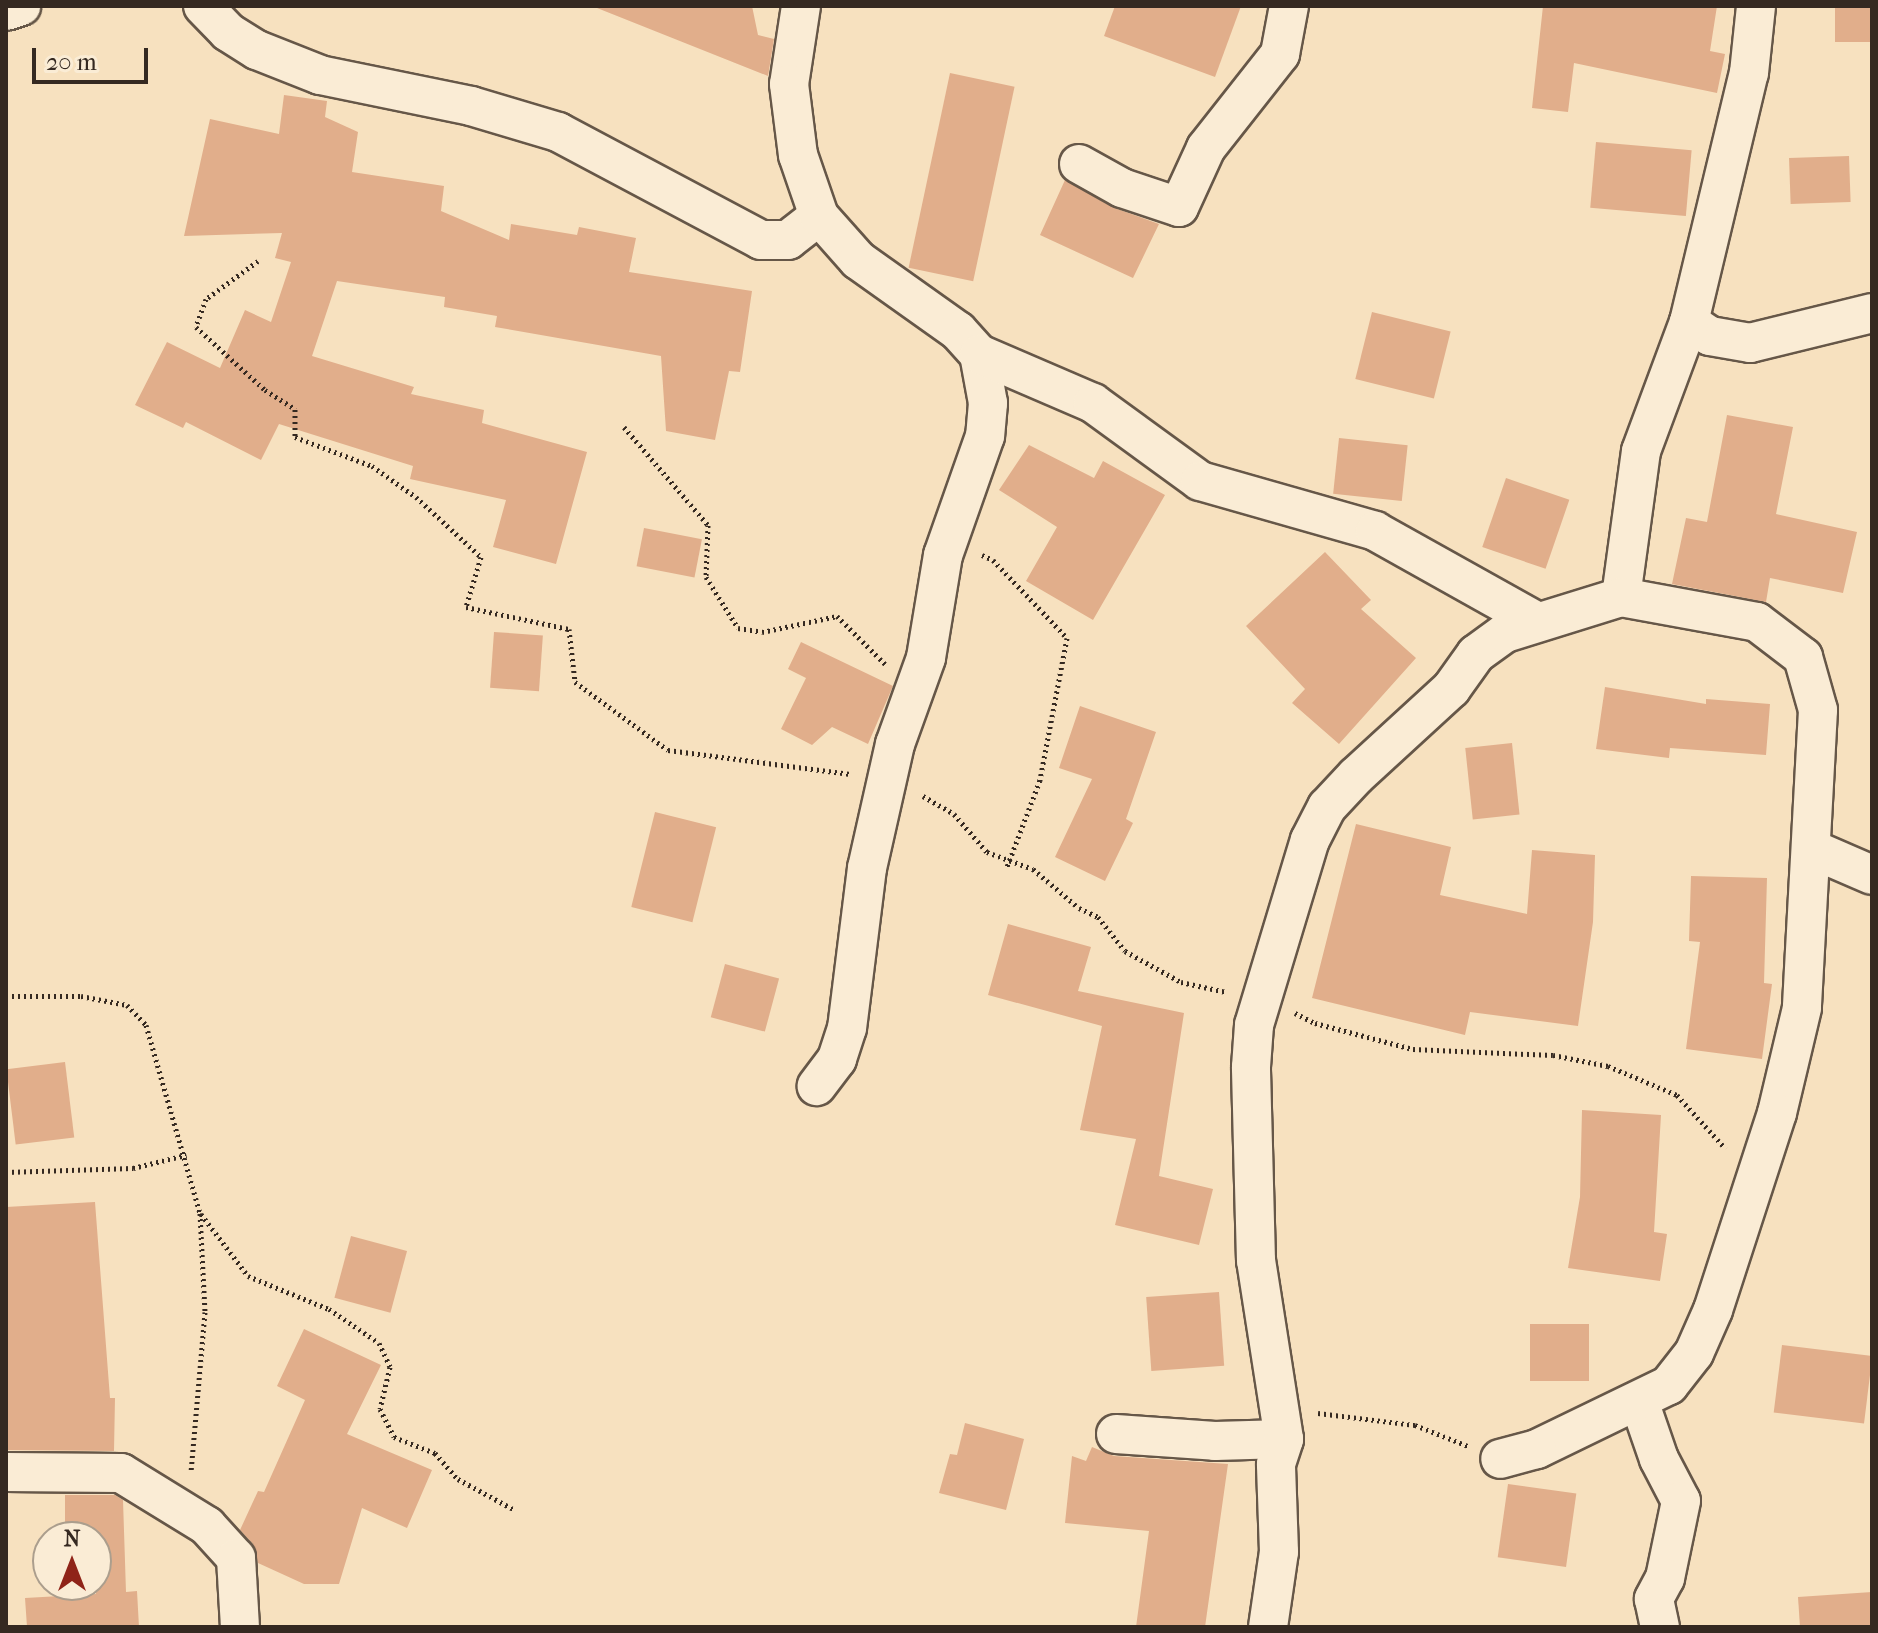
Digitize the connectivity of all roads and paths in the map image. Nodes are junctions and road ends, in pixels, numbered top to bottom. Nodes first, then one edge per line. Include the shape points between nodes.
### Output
1 (21, 6) edge
2 (203, 6) edge
3 (801, 6) edge
4 (1289, 6) edge
5 (1756, 6) edge
6 (6, 11) edge
7 (1079, 164) dead end
8 (819, 216) junction
9 (258, 261) dead end
10 (1872, 313) edge
11 (1689, 322) junction
12 (979, 354) junction
13 (624, 427) dead end
14 (948, 540) junction
15 (1621, 597) junction
16 (1534, 620) junction
17 (909, 704) junction
18 (895, 744) junction
19 (887, 781) junction
20 (1812, 849) junction
21 (1008, 864) junction
22 (1872, 875) edge
23 (6, 996) edge
24 (1265, 997) junction
25 (817, 1086) dead end
26 (186, 1155) junction
27 (1722, 1163) dead end
28 (6, 1172) edge
29 (200, 1213) junction
30 (1639, 1401) junction
31 (1283, 1424) junction
32 (1116, 1434) dead end
33 (1500, 1459) joint
34 (6, 1472) edge
35 (513, 1509) dead end
36 (189, 1518) junction
37 (240, 1627) edge
38 (1268, 1627) edge
39 (1660, 1627) edge

1 - 6 street
2 - 8 street via 228,32 257,50 320,75 471,106 569,137 761,240 788,240
3 - 8 street via 789,84 798,155
4 - 7 street via 1280,54 1206,148 1179,207 1122,188
5 - 11 street via 1749,73
8 - 12 street via 858,260 932,310
9 - 19 path via 206,299 196,327 265,390 295,409 295,437 372,466 416,497 481,557 466,607 569,629 575,682 668,750
10 - 11 street via 1750,343 1710,336
11 - 15 street via 1641,451
12 - 14 street via 988,403 985,436
12 - 16 street via 1093,403 1200,481 1375,531
13 - 17 path via 708,525 706,577 738,628 762,632 837,616 875,658 894,669
14 - 17 street via 926,658
14 - 21 path via 993,560 1067,638 1040,780
15 - 16 street via 1555,619
15 - 20 street via 1757,622 1803,657 1818,710
16 - 24 street via 1476,654 1451,689 1327,807 1310,840
17 - 18 street
18 - 19 street
18 - 21 path via 913,791 954,814 987,852
19 - 25 street via 867,868 847,1028 837,1059
20 - 22 street
20 - 30 street via 1794,1055 1740,1231 1694,1353 1669,1385
21 - 24 path via 1033,869 1079,908 1098,917 1125,951 1181,982
23 - 26 path via 81,996 127,1005 146,1025
24 - 27 path via 1315,1023 1413,1049 1553,1055 1608,1066 1677,1095 1727,1150
24 - 31 street via 1254,1025 1251,1067 1256,1261
26 - 28 path via 133,1168
26 - 29 path
29 - 35 path via 248,1276 329,1309 379,1343 390,1367 380,1409 394,1437 435,1453 458,1479
29 - 36 path via 205,1312
30 - 33 street via 1537,1449
30 - 39 street via 1659,1459 1681,1501 1665,1578 1654,1599
31 - 32 street via 1215,1441
31 - 33 path via 1415,1425
31 - 38 street via 1276,1464 1276,1590
34 - 36 street via 121,1473
36 - 37 street via 207,1526 236,1558

